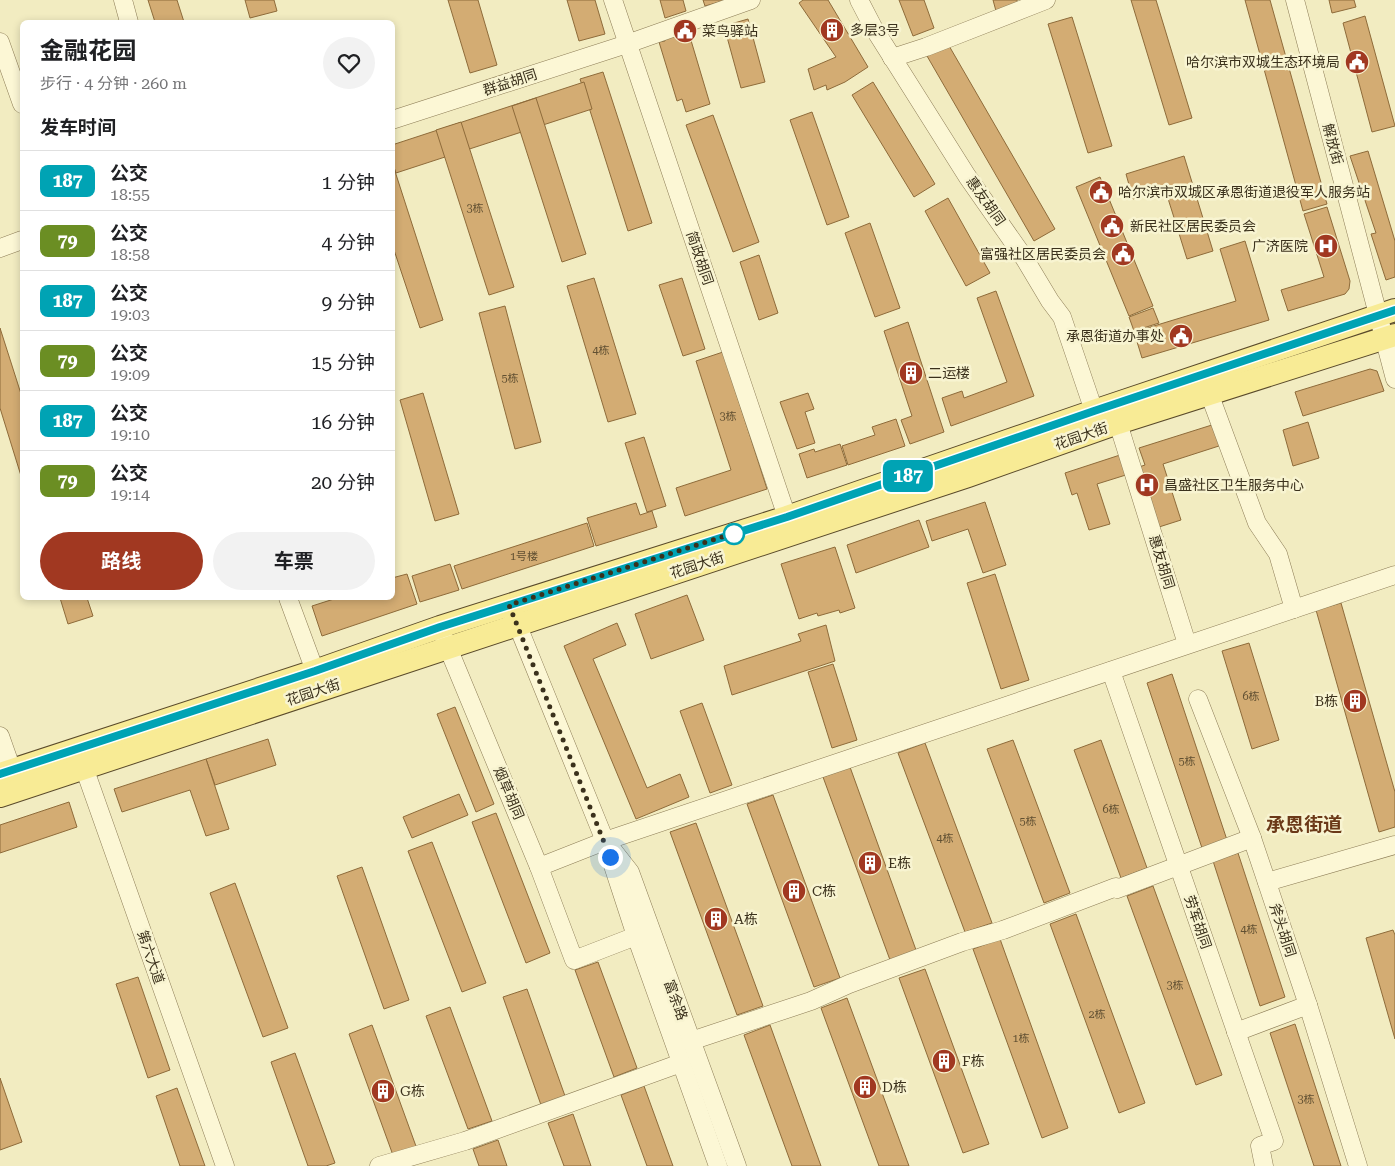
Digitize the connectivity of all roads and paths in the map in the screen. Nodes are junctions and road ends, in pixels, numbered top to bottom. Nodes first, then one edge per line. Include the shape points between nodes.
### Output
1 (122, 0) edge
2 (613, 0) edge
3 (751, 0) edge
4 (859, 0) edge
5 (1046, 0) edge
6 (1295, 0) edge
7 (128, 20) edge
8 (0, 42) edge
9 (627, 44) junction
10 (892, 58) junction
11 (20, 98) edge
12 (395, 119) edge
13 (20, 241) edge
14 (0, 248) edge
15 (1386, 313) edge
16 (1389, 337) edge
17 (1395, 379) edge
18 (1210, 393) junction
19 (1094, 411) junction
20 (1118, 423) junction
21 (787, 517) junction
22 (1395, 575) edge
23 (289, 600) edge
24 (1294, 609) junction
25 (513, 615) junction
26 (444, 637) junction
27 (1187, 644) junction
28 (315, 671) junction
29 (1111, 671) junction
30 (1198, 698) dead end
31 (0, 736) edge
32 (77, 747) junction
33 (84, 768) junction
34 (6, 772) edge
35 (0, 796) edge
36 (1252, 838) junction
37 (605, 841) junction
38 (1395, 845) edge
39 (1179, 866) junction
40 (540, 867) junction
41 (1267, 882) junction
42 (636, 936) junction
43 (1308, 1005) junction
44 (1236, 1032) junction
45 (691, 1041) junction
46 (681, 1063) junction
47 (225, 1166) edge
48 (379, 1166) edge
49 (718, 1166) edge
50 (737, 1166) edge
51 (1264, 1166) edge
52 (1358, 1166) edge

1 - 7 street
2 - 9 street, 简政胡同
3 - 9 street, 群益胡同
4 - 10 street, 惠友胡同
5 - 10 street
6 - 15 street, 解放街
8 - 11 street
9 - 12 street, 群益胡同
9 - 21 street, 简政胡同
10 - 19 street, 惠友胡同 via 1062,317
13 - 14 street
15 - 16 street, 解放街
15 - 19 main road, 花园大街
16 - 17 street, 解放街
16 - 18 main road, 花园大街
18 - 20 main road, 花园大街
18 - 24 street via 1257,523 1278,554
19 - 21 main road, 花园大街
20 - 25 main road, 花园大街 via 968,476
20 - 27 street, 惠友胡同
21 - 25 main road, 花园大街
22 - 24 street
23 - 28 street
24 - 27 street
25 - 26 main road, 花园大街
25 - 37 street, 富余路
26 - 28 main road, 花园大街
26 - 33 main road, 花园大街
26 - 40 street, 烟草胡同
27 - 29 street
28 - 32 main road, 花园大街
29 - 37 street
29 - 39 street, 劳军胡同
30 - 36 street, 斧头胡同
31 - 34 street
32 - 33 street, 第六大道
32 - 34 main road, 花园大街
33 - 35 main road, 花园大街
33 - 47 street, 第六大道
36 - 39 street
36 - 41 street, 斧头胡同
37 - 40 street
37 - 42 street, 富余路
37 - 45 street, 富余路 via 630,872
38 - 41 street
39 - 44 street, 劳军胡同
39 - 45 street via 962,942 810,1001
40 - 42 street, 烟草胡同 via 574,960
41 - 43 street, 斧头胡同
42 - 46 street, 富余路
43 - 44 street
43 - 52 street, 斧头胡同
44 - 51 street, 劳军胡同 via 1274,1141 1260,1146
45 - 50 street, 富余路
46 - 48 street via 465,1141
46 - 49 street, 富余路

